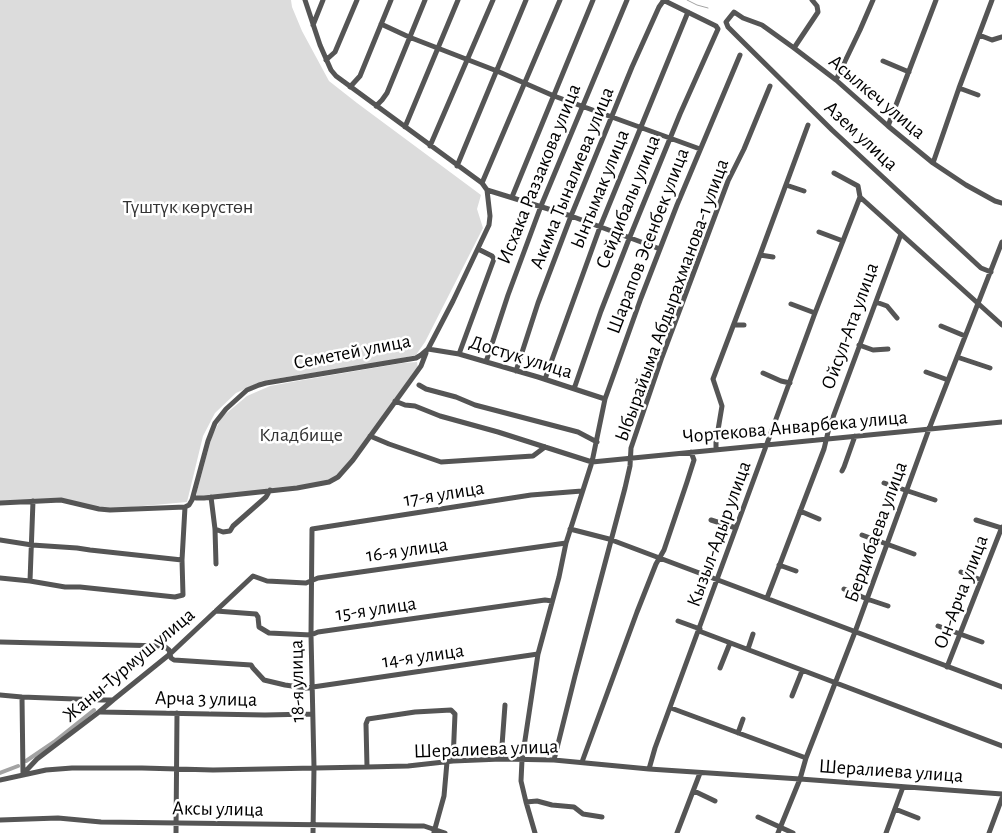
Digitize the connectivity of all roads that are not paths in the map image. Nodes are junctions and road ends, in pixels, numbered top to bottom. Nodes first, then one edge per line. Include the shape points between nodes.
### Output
1 (304, 0) edge
2 (323, 0) edge
3 (357, 0) edge
4 (391, 0) edge
5 (425, 0) edge
6 (458, 0) edge
7 (493, 0) edge
8 (526, 0) edge
9 (560, 0) edge
10 (593, 0) edge
11 (627, 0) edge
12 (664, 0) edge
13 (812, 0) edge
14 (872, 0) edge
15 (936, 0) edge
16 (992, 0) edge
17 (672, 2) edge
18 (688, 12) junction
19 (734, 12) joint
20 (381, 24) junction
21 (313, 26) junction
22 (979, 35) junction
23 (409, 37) junction
24 (1002, 37) edge
25 (438, 48) junction
26 (794, 48) junction
27 (740, 56) dead end
28 (468, 59) junction
29 (326, 60) junction
30 (883, 61) dead end
31 (497, 70) junction
32 (909, 72) junction
33 (836, 80) junction
34 (525, 83) junction
35 (770, 86) dead end
36 (350, 87) junction
37 (958, 88) junction
38 (978, 95) dead end
39 (554, 96) junction
40 (376, 106) junction
41 (583, 107) junction
42 (613, 116) junction
43 (641, 126) junction
44 (808, 126) dead end
45 (888, 126) junction
46 (405, 127) junction
47 (670, 137) junction
48 (430, 146) junction
49 (700, 149) junction
50 (933, 162) junction
51 (457, 166) junction
52 (834, 173) dead end
53 (482, 183) junction
54 (786, 185) junction
55 (487, 190) junction
56 (804, 191) dead end
57 (512, 197) junction
58 (860, 197) junction
59 (1002, 203) edge
60 (540, 206) junction
61 (571, 216) junction
62 (600, 227) junction
63 (819, 232) dead end
64 (901, 234) junction
65 (630, 238) junction
66 (843, 241) junction
67 (1002, 242) edge
68 (478, 249) junction
69 (660, 249) junction
70 (760, 255) junction
71 (773, 257) dead end
72 (991, 272) junction
73 (876, 302) junction
74 (978, 302) junction
75 (791, 304) dead end
76 (815, 313) junction
77 (897, 318) dead end
78 (1002, 324) edge
79 (734, 325) junction
80 (744, 325) dead end
81 (941, 326) dead end
82 (965, 336) junction
83 (859, 345) junction
84 (888, 349) dead end
85 (427, 350) junction
86 (459, 354) junction
87 (957, 357) junction
88 (486, 362) junction
89 (990, 368) dead end
90 (516, 371) junction
91 (926, 372) dead end
92 (763, 373) dead end
93 (544, 379) junction
94 (948, 380) junction
95 (790, 383) junction
96 (419, 385) dead end
97 (574, 389) junction
98 (605, 398) junction
99 (395, 401) junction
100 (1002, 422) edge
101 (929, 429) junction
102 (370, 436) junction
103 (855, 436) junction
104 (826, 438) junction
105 (597, 442) junction
106 (767, 444) junction
107 (545, 447) junction
108 (716, 449) junction
109 (691, 452) junction
110 (631, 457) junction
111 (592, 462) junction
112 (842, 471) dead end
113 (884, 482) dead end
114 (270, 490) junction
115 (582, 490) junction
116 (907, 490) junction
117 (211, 497) junction
118 (196, 498) dead end
119 (935, 500) dead end
120 (33, 501) junction
121 (0, 503) edge
122 (185, 507) junction
123 (800, 511) junction
124 (819, 519) dead end
125 (711, 520) dead end
126 (976, 520) dead end
127 (736, 528) junction
128 (1002, 528) edge
129 (215, 529) junction
130 (312, 529) joint
131 (570, 529) junction
132 (862, 535) dead end
133 (0, 540) edge
134 (611, 540) junction
135 (566, 543) junction
136 (887, 544) junction
137 (32, 545) junction
138 (914, 554) dead end
139 (659, 558) junction
140 (182, 560) junction
141 (216, 564) dead end
142 (779, 565) junction
143 (796, 571) dead end
144 (961, 572) dead end
145 (252, 576) joint
146 (0, 578) edge
147 (312, 580) junction
148 (718, 580) junction
149 (981, 580) junction
150 (30, 581) junction
151 (844, 588) dead end
152 (767, 598) junction
153 (867, 599) junction
154 (552, 601) junction
155 (888, 606) dead end
156 (216, 611) junction
157 (678, 621) dead end
158 (938, 626) dead end
159 (699, 630) junction
160 (855, 632) junction
161 (753, 634) dead end
162 (960, 634) junction
163 (311, 635) junction
164 (0, 642) edge
165 (982, 642) dead end
166 (730, 643) junction
167 (748, 649) junction
168 (170, 654) junction
169 (538, 654) junction
170 (947, 667) junction
171 (720, 668) dead end
172 (802, 671) junction
173 (835, 683) junction
174 (312, 686) junction
175 (1002, 687) edge
176 (0, 695) edge
177 (792, 696) dead end
178 (22, 697) junction
179 (113, 700) junction
180 (505, 704) dead end
181 (671, 708) junction
182 (99, 712) junction
183 (177, 713) junction
184 (312, 714) junction
185 (743, 719) dead end
186 (738, 734) junction
187 (1002, 746) edge
188 (806, 758) junction
189 (501, 759) junction
190 (522, 760) junction
191 (554, 760) junction
192 (447, 762) junction
193 (454, 762) junction
194 (582, 762) junction
195 (367, 767) junction
196 (314, 768) junction
197 (177, 769) junction
198 (649, 769) junction
199 (700, 773) junction
200 (23, 774) junction
201 (800, 779) junction
202 (0, 780) edge
203 (903, 787) junction
204 (694, 791) junction
205 (1002, 794) edge
206 (1002, 798) edge
207 (715, 801) dead end
208 (526, 802) junction
209 (896, 808) junction
210 (602, 817) dead end
211 (758, 817) dead end
212 (918, 818) dead end
213 (0, 820) edge
214 (176, 823) junction
215 (313, 825) junction
216 (779, 830) edge
217 (434, 832) edge
218 (176, 833) edge
219 (313, 833) edge
220 (445, 833) edge
221 (535, 833) edge
222 (678, 833) edge
223 (793, 833) edge
224 (886, 833) edge
225 (988, 833) edge

1 - 21 street, Семетей улица
2 - 21 street
3 - 29 street via 335,52
4 - 20 street
5 - 23 street
6 - 25 street
7 - 28 street
8 - 31 street
9 - 34 street
10 - 39 street
11 - 41 street, Исхака Раззакова улица
12 - 17 street
12 - 42 street, Акима Тыналиева улица
13 - 26 street via 818,12
14 - 33 street
15 - 32 street
16 - 22 street
17 - 18 street
18 - 43 street, Ынтымак улица
18 - 47 street, Сейдибалы улица via 716,26 717,30
19 - 26 street, Асылкеч улица via 762,25
19 - 72 street, Азем улица via 726,22 728,27 832,130 981,268
20 - 23 street
20 - 36 street via 360,76
21 - 29 street, Семетей улица
22 - 24 street via 992,40
22 - 37 street
23 - 25 street
23 - 40 street via 386,93
25 - 28 street
25 - 46 street
26 - 33 street, Асылкеч улица
27 - 49 street, Шарапов Эсенбек улица
28 - 31 street
28 - 48 street
29 - 36 street, Семетей улица via 336,76
30 - 32 street
31 - 34 street
31 - 51 street
32 - 45 street
33 - 45 street, Асылкеч улица
34 - 39 street
34 - 53 street
35 - 110 street, Ыбырайыма Абдырахманова-1 улица via 694,269 634,439
36 - 40 street, Семетей улица
37 - 38 street
37 - 50 street
39 - 41 street
39 - 57 street
40 - 46 street, Семетей улица
41 - 42 street
41 - 60 street, Исхака Раззакова улица
42 - 43 street
42 - 61 street, Акима Тыналиева улица
43 - 47 street
43 - 62 street, Ынтымак улица
44 - 54 street
45 - 50 street, Асылкеч улица
46 - 48 street, Семетей улица
47 - 49 street
47 - 65 street, Сейдибалы улица
48 - 51 street, Семетей улица
49 - 69 street, Шарапов Эсенбек улица
50 - 59 street, Асылкеч улица via 966,185
51 - 53 street, Семетей улица
52 - 58 street via 858,186
53 - 55 street, Семетей улица
54 - 56 street
54 - 70 street
55 - 57 street
55 - 68 street, Семетей улица via 489,225
57 - 60 street
58 - 64 street
58 - 66 street, Кызыл-Адыр улица
60 - 61 street
60 - 88 street, Исхака Раззакова улица
61 - 62 street
61 - 90 street, Акима Тыналиева улица
62 - 65 street
62 - 93 street, Ынтымак улица
63 - 66 street
64 - 73 street, Ойсул-Ата улица
64 - 74 street
65 - 69 street
65 - 97 street, Сейдибалы улица
66 - 76 street, Кызыл-Адыр улица
67 - 72 street, Бердибаева улица
68 - 85 street, Семетей улица
68 - 86 street via 494,258
69 - 98 street, Шарапов Эсенбек улица
70 - 71 street
70 - 79 street
72 - 74 street, Бердибаева улица
73 - 77 street via 888,306
73 - 83 street, Ойсул-Ата улица
74 - 78 street
74 - 82 street, Бердибаева улица
75 - 76 street
76 - 95 street, Кызыл-Адыр улица
79 - 80 street
79 - 108 street via 713,379 722,406
81 - 82 street
82 - 87 street, Бердибаева улица
83 - 84 street via 873,350
83 - 104 street, Ойсул-Ата улица
85 - 86 street, Достук улица
85 - 99 street via 421,366
85 - 122 street, Семетей улица via 416,358 266,383 247,390 215,423 192,500
86 - 88 street, Достук улица
87 - 89 street
87 - 94 street, Бердибаева улица
88 - 90 street, Достук улица
90 - 93 street, Достук улица
91 - 94 street
92 - 95 street
93 - 97 street, Достук улица
94 - 101 street, Бердибаева улица
95 - 106 street, Кызыл-Адыр улица
96 - 105 street via 475,405 578,432
97 - 98 street, Достук улица
98 - 105 street, Шарапов Эсенбек улица
99 - 102 street
99 - 107 street
100 - 101 street, Чортекова Анварбека улица
101 - 103 street, Чортекова Анварбека улица
101 - 116 street, Бердибаева улица
102 - 107 street via 441,462 533,456
102 - 114 street via 338,478 297,488
103 - 104 street, Чортекова Анварбека улица
103 - 112 street
104 - 106 street, Чортекова Анварбека улица
104 - 123 street, Ойсул-Ата улица
105 - 111 street, Шарапов Эсенбек улица
106 - 108 street, Чортекова Анварбека улица
106 - 127 street, Кызыл-Адыр улица
107 - 111 street
108 - 109 street, Чортекова Анварбека улица
109 - 110 street, Чортекова Анварбека улица
109 - 139 street via 694,460 688,482
110 - 111 street, Чортекова Анварбека улица
110 - 134 street, Ыбырайыма Абдырахманова-1 улица
111 - 115 street, Шарапов Эсенбек улица
113 - 116 street
114 - 117 street
114 - 129 street via 230,531
115 - 130 street, 17-я улица
115 - 131 street, Шарапов Эсенбек улица
116 - 119 street
116 - 136 street, Бердибаева улица
117 - 118 street
117 - 129 street
120 - 121 street
120 - 122 street via 61,500 110,510
120 - 137 street
122 - 140 street
123 - 124 street
123 - 142 street, Ойсул-Ата улица
125 - 127 street
126 - 128 street
127 - 148 street, Кызыл-Адыр улица
128 - 149 street, Он-Арча улица
129 - 141 street
130 - 147 street, 18-я улица
131 - 134 street
131 - 135 street, Шарапов Эсенбек улица
132 - 136 street
133 - 137 street
134 - 139 street
134 - 191 street, Ыбырайыма Абдырахманова-1 улица
135 - 147 street, 16-я улица
135 - 154 street, Шарапов Эсенбек улица
136 - 138 street
136 - 153 street, Бердибаева улица
137 - 140 street
137 - 150 street
139 - 148 street
139 - 194 street
140 - 150 street via 183,595 175,597
142 - 143 street
142 - 152 street, Ойсул-Ата улица
144 - 149 street
145 - 147 street, 16-я улица via 271,581
145 - 156 street, Жаны-Турмуш улица
146 - 150 street
147 - 163 street, 18-я улица
148 - 152 street
148 - 159 street, Кызыл-Адыр улица
149 - 162 street, Он-Арча улица
151 - 153 street
152 - 160 street
153 - 155 street
153 - 160 street, Бердибаева улица
154 - 163 street, 15-я улица
154 - 169 street, Шарапов Эсенбек улица
156 - 163 street, 15-я улица via 256,614 261,629 269,633
156 - 168 street, Жаны-Турмуш улица
157 - 159 street
158 - 162 street
159 - 166 street
159 - 181 street, Кызыл-Адыр улица
160 - 170 street
160 - 173 street, Бердибаева улица
161 - 167 street
162 - 165 street
162 - 170 street, Он-Арча улица
163 - 174 street, 18-я улица
164 - 168 street via 161,646
166 - 167 street
166 - 171 street
167 - 172 street
168 - 174 street, 14-я улица via 174,660 251,665 264,680 306,688
168 - 179 street, Жаны-Турмуш улица
169 - 174 street, 14-я улица
169 - 190 street, Шарапов Эсенбек улица
170 - 175 street
172 - 173 street
172 - 177 street
173 - 187 street
173 - 188 street, Бердибаева улица
174 - 184 street, 18-я улица
176 - 178 street
178 - 179 street
178 - 200 street
179 - 182 street, Жаны-Турмуш улица
180 - 189 street
181 - 186 street
181 - 198 street, Кызыл-Адыр улица
182 - 183 street, Арча 3 улица
182 - 200 street, Жаны-Турмуш улица via 37,759
183 - 184 street, Арча 3 улица
183 - 197 street
184 - 196 street, 18-я улица
185 - 186 street
186 - 188 street
188 - 201 street, Бердибаева улица
189 - 190 street, Шералиева улица
189 - 193 street, Шералиева улица
190 - 191 street, Шералиева улица
190 - 208 street, Шарапов Эсенбек улица via 521,781
191 - 194 street, Шералиева улица
192 - 193 street, Шералиева улица
192 - 195 street, Шералиева улица
192 - 217 street via 444,796
193 - 195 street via 455,714 451,710 415,712 368,719
194 - 198 street, Шералиева улица
195 - 196 street, Шералиева улица
196 - 197 street, Шералиева улица
196 - 215 street, 18-я улица
197 - 200 street, Шералиева улица via 72,768
197 - 214 street
198 - 199 street, Шералиева улица
199 - 201 street, Шералиева улица
199 - 204 street
200 - 202 street, Шералиева улица
201 - 203 street, Шералиева улица
201 - 216 street, Бердибаева улица
203 - 205 street, Шералиева улица
203 - 209 street
204 - 207 street
204 - 222 street
206 - 225 street
208 - 210 street via 574,807 583,814
208 - 221 street, Шарапов Эсенбек улица
209 - 212 street
209 - 224 street
211 - 216 street
213 - 214 street, Аксы улица via 58,818
214 - 215 street, Аксы улица
214 - 218 street
215 - 217 street, Аксы улица via 424,826
215 - 219 street, 18-я улица
216 - 223 street
217 - 220 street, Аксы улица

